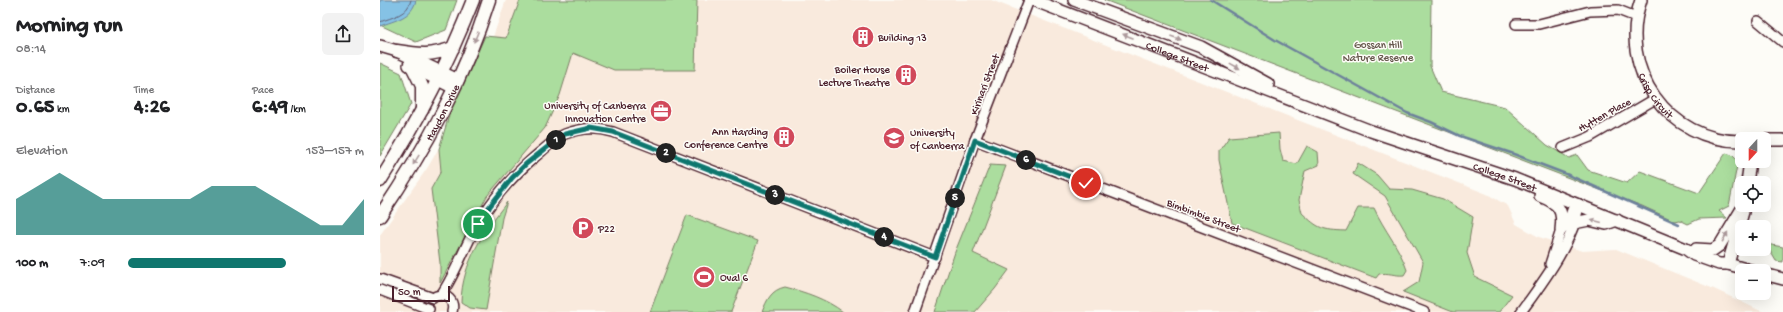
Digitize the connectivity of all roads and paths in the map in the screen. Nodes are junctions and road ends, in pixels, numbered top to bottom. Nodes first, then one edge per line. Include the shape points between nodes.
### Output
1 (473, 0) edge
2 (489, 0) edge
3 (1029, 0) edge
4 (1033, 0) edge
5 (1074, 0) edge
6 (1641, 0) edge
7 (1636, 17) junction
8 (1758, 21) dead end
9 (1516, 24) dead end
10 (1783, 42) edge
11 (381, 46) edge
12 (453, 48) junction
13 (398, 51) junction
14 (412, 66) junction
15 (440, 76) junction
16 (456, 84) junction
17 (1655, 98) junction
18 (422, 111) junction
19 (1322, 112) junction
20 (975, 140) junction
21 (1771, 140) edge
22 (1783, 140) edge
23 (1735, 141) edge
24 (1563, 148) dead end
25 (1515, 179) junction
26 (380, 181) edge
27 (1578, 204) junction
28 (1740, 212) edge
29 (1743, 212) edge
30 (380, 216) edge
31 (1617, 220) junction
32 (1574, 223) junction
33 (1561, 230) junction
34 (1691, 249) junction
35 (935, 257) junction
36 (1728, 264) junction
37 (1735, 266) edge
38 (1548, 273) junction
39 (1771, 276) edge
40 (380, 279) edge
41 (452, 279) junction
42 (1783, 279) edge
43 (380, 290) edge
44 (437, 296) junction
45 (450, 299) junction
46 (430, 311) edge
47 (452, 312) edge
48 (914, 312) edge
49 (1424, 312) edge
50 (1521, 312) edge

1 - 12 main road, Haydon Drive
2 -> 16 main road, Haydon Drive
3 - 20 street, Kirinari Street
19 -> 4 street, College Street
5 -> 19 street, College Street via 1201,47
6 - 7 street, Crisp Circuit
7 - 9 street via 1618,10 1590,11 1538,24
7 - 17 street, Crisp Circuit via 1636,55 1641,73
8 - 10 street
11 - 13 street
11 - 14 street via 391,55
12 - 13 main road via 425,55
12 - 15 main road, Haydon Drive
13 - 15 street
14 - 15 street
14 - 18 main road via 422,86
15 - 16 street
15 - 18 main road, Haydon Drive
16 -> 30 main road, Haydon Drive via 428,142
17 - 23 street, Crisp Circuit via 1689,128 1707,136
17 - 24 street, Hytten Place via 1590,137
18 - 26 main road, Haydon Drive
19 - 25 street, College Street
20 - 35 street, Kirinari Street
20 - 49 street, Bimbimbie Street
21 - 22 street
25 - 27 street, College Street
25 - 33 street via 1522,188 1557,205 1561,212
27 - 31 street, College Street
27 - 32 street
27 - 33 street via 1572,210 1566,227
34 -> 28 street via 1714,250 1720,245
29 - 36 street
31 -> 32 street via 1606,224 1589,220
31 - 34 street, College Street
32 - 38 street via 1564,247
33 - 38 street
34 - 36 street, College Street via 1721,258
35 - 41 street via 613,132 591,128 565,134 512,178 478,224 463,250
35 - 48 street, Kirinari Street
36 - 37 street, College Street
38 - 50 street
39 - 42 street
40 - 44 street
41 - 44 street
41 - 45 street
43 - 46 street
44 - 45 street
44 - 46 street via 430,303
45 - 47 street via 453,305

